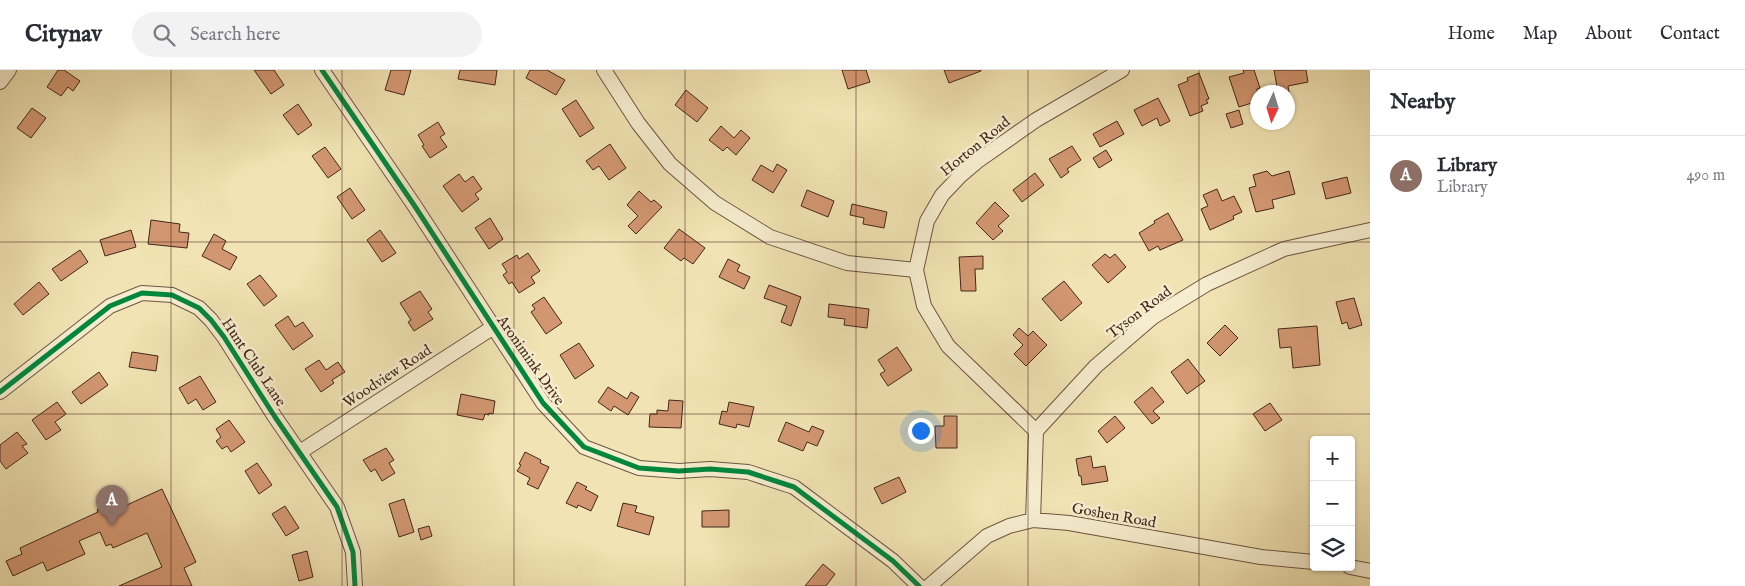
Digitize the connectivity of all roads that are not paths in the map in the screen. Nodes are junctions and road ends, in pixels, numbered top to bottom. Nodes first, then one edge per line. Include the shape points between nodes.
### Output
1 (9, 70) edge
2 (322, 70) edge
3 (604, 70) edge
4 (1122, 70) edge
5 (0, 82) edge
6 (1370, 230) edge
7 (916, 270) junction
8 (492, 328) junction
9 (0, 392) edge
10 (1036, 432) junction
11 (300, 452) junction
12 (1033, 520) junction
13 (1310, 562) edge
14 (1355, 568) edge
15 (1370, 571) edge
16 (354, 586) edge
17 (919, 586) edge
18 (929, 586) edge

1 - 5 street
2 - 8 street, Aronimink Drive via 414,205
3 - 7 street via 638,123 665,157 715,203 770,237 847,263
4 - 7 street, Horton Road via 1036,120 960,176 942,195 927,222
6 - 10 street, Tyson Road via 1284,249 1207,284 1154,317 1096,366
7 - 10 street, Horton Road via 924,306 948,346
8 - 11 street, Woodview Road
8 - 17 street, Aronimink Drive via 543,404 584,447 639,468 748,472 794,487 893,561
9 - 11 street, Hunt Club Lane via 110,306 142,293 172,295 199,308 211,320
10 - 12 street
11 - 16 street, Hunt Club Lane via 336,507 353,552
12 - 13 street, Goshen Road via 1069,523 1261,557
12 - 18 street, Goshen Road via 987,536
14 - 15 street

